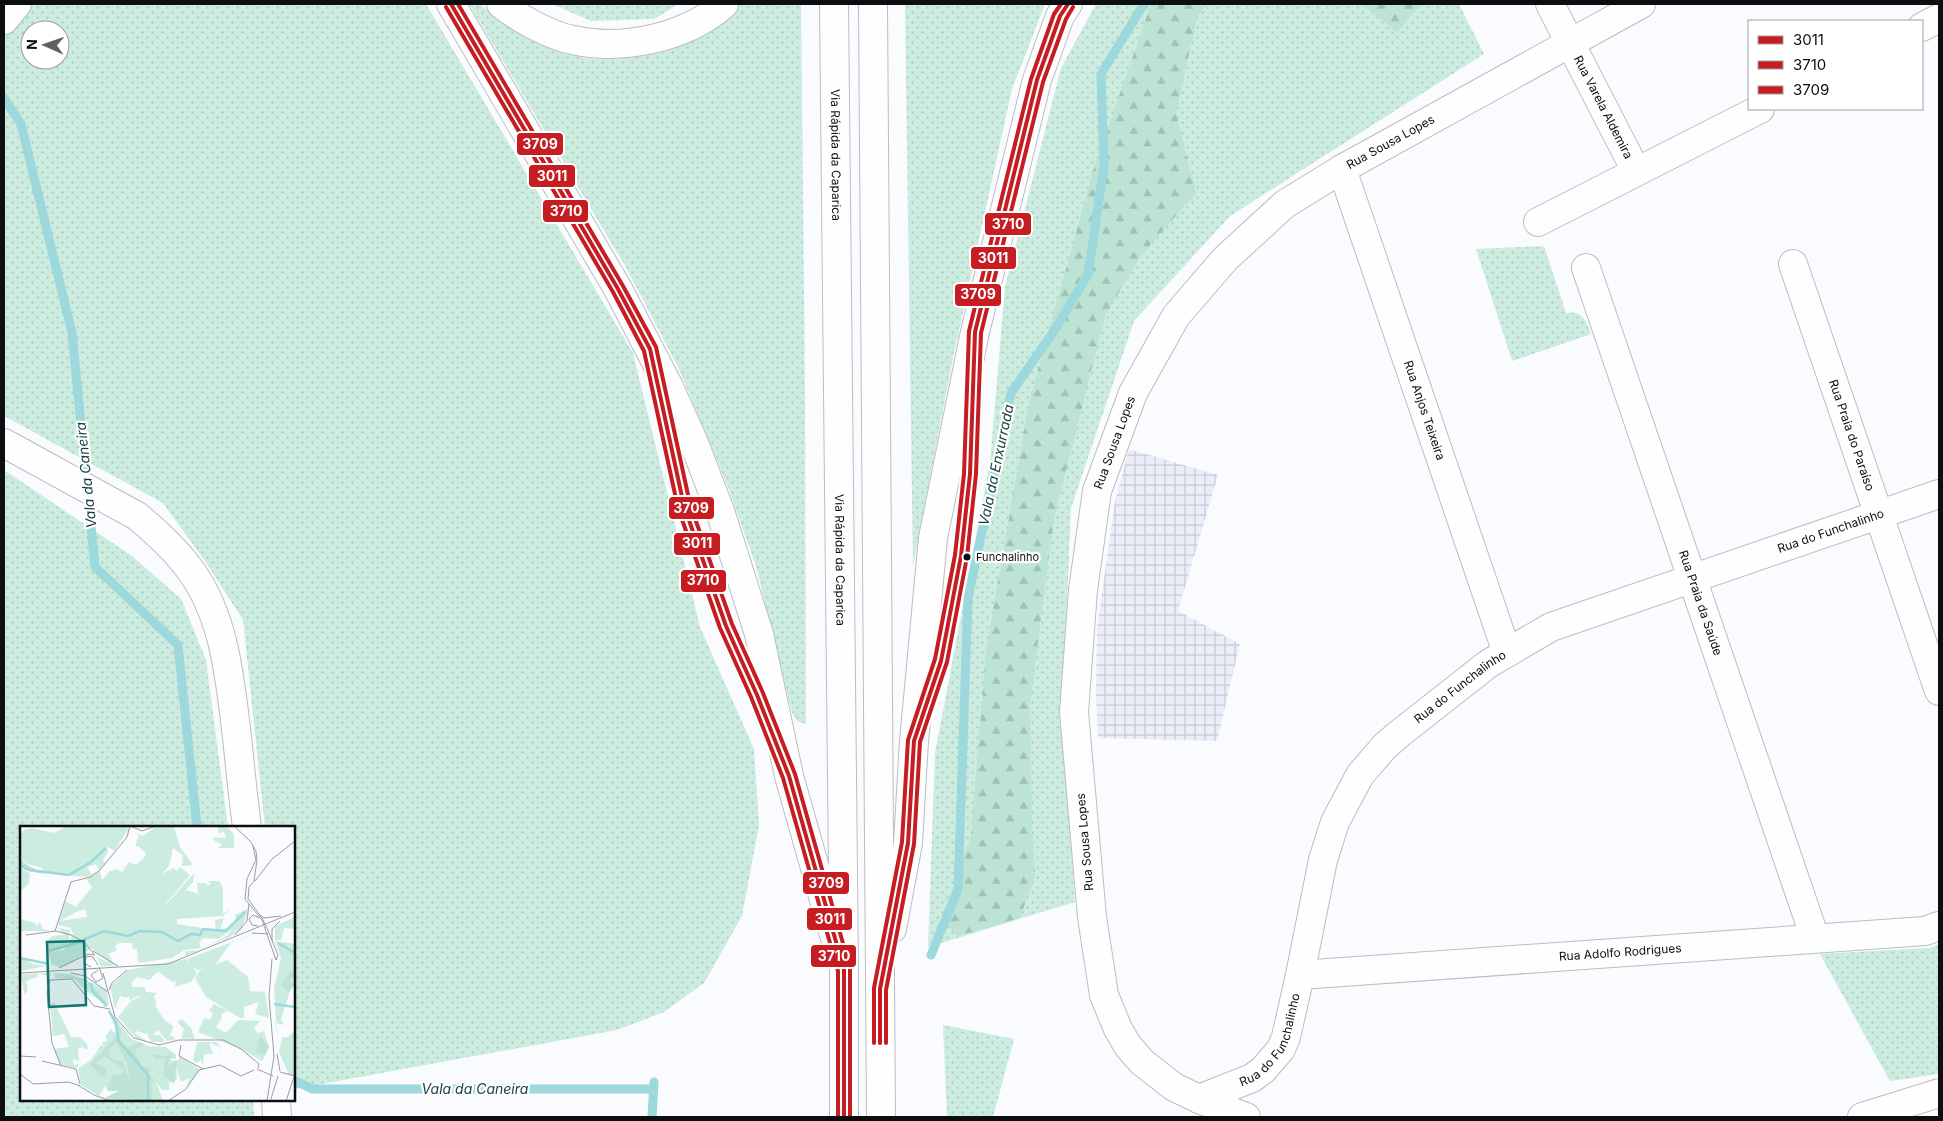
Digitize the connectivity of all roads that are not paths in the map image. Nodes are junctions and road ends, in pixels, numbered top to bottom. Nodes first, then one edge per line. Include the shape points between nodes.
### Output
1 (17, 4) edge
2 (451, 4) edge
3 (502, 4) edge
4 (724, 4) edge
5 (834, 4) edge
6 (873, 4) edge
7 (1068, 4) edge
8 (1550, 4) edge
9 (1641, 4) edge
10 (1939, 18) edge
11 (4, 20) edge
12 (1923, 26) edge
13 (1570, 44) junction
14 (1758, 110) edge
15 (1342, 169) junction
16 (1636, 172) junction
17 (1538, 222) dead end
18 (1793, 264) dead end
19 (1586, 268) dead end
20 (4, 443) edge
21 (1939, 494) edge
22 (1879, 514) junction
23 (1692, 578) junction
24 (1507, 653) junction
25 (1939, 692) edge
26 (247, 826) edge
27 (1939, 926) edge
28 (1815, 938) junction
29 (844, 970) junction
30 (1300, 975) junction
31 (880, 989) junction
32 (1939, 1093) edge
33 (1199, 1099) junction
34 (276, 1101) edge
35 (277, 1117) edge
36 (844, 1117) edge
37 (881, 1117) edge
38 (1246, 1117) edge
39 (1862, 1117) edge

1 - 11 main road
2 - 29 main road via 618,289 694,443 720,511 759,634 789,776
3 - 4 main road via 538,27 572,40 615,44 656,38 696,24
5 - 29 main road, Via Rápida da Caparica
6 - 31 main road
7 - 31 main road via 1060,16 1037,80 975,332 933,538 908,843
8 - 13 main road, Rua Varela Aldemira
9 - 13 main road, Rua Sousa Lopes
10 - 12 main road
13 - 15 main road, Rua Sousa Lopes
13 - 16 main road, Rua Varela Aldemira
14 - 16 main road, Rua Varela Aldemira
15 - 24 main road, Rua Anjos Teixeira
15 - 33 main road, Rua Sousa Lopes via 1285,204 1225,259 1176,316 1133,393 1097,491 1083,590 1074,712 1100,978 1110,1012 1128,1046 1158,1076
16 - 17 main road, Rua Varela Aldemira
18 - 22 main road, Rua Praia do Paraíso
19 - 23 main road, Rua Praia da Saúde
20 - 26 main road via 137,516 188,566 213,613 227,665
21 - 22 main road, Rua do Funchalinho
22 - 23 main road, Rua do Funchalinho
22 - 25 main road, Rua Praia do Paraíso
23 - 24 main road, Rua do Funchalinho via 1551,627
23 - 28 main road, Rua Praia da Saúde
24 - 30 main road, Rua do Funchalinho via 1488,664 1399,734 1371,760 1350,790 1328,841
27 - 28 main road, Rua Adolfo Rodrigues via 1925,931
28 - 30 main road, Rua Adolfo Rodrigues
29 - 36 main road, Via Rápida da Caparica
30 - 33 main road, Rua do Funchalinho via 1286,1037 1273,1059 1252,1078
31 - 37 main road
32 - 39 main road
33 - 38 main road, Rua Sousa Lopes
34 - 35 main road

